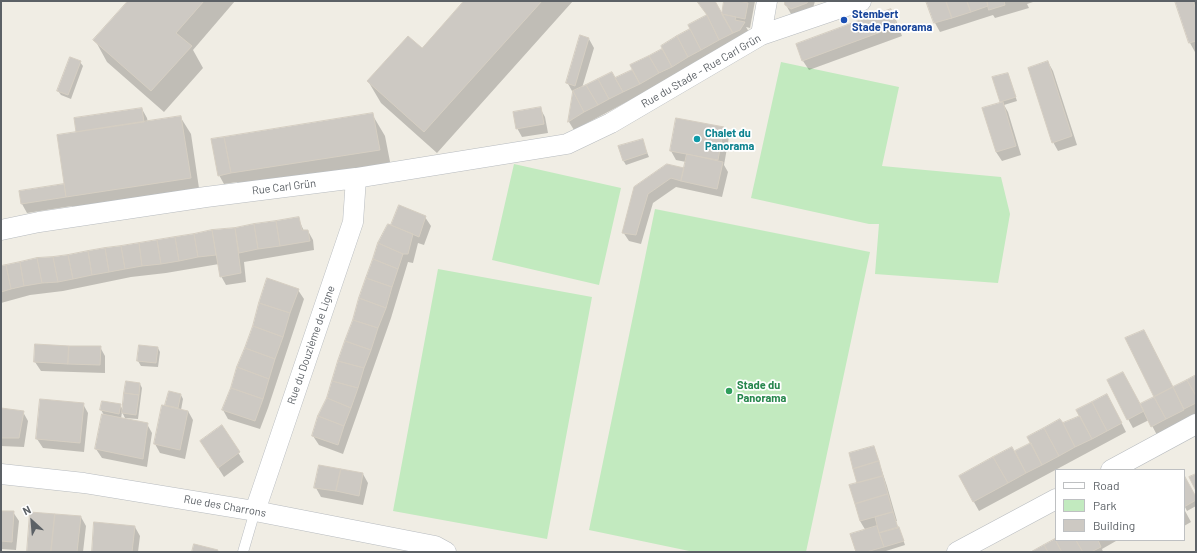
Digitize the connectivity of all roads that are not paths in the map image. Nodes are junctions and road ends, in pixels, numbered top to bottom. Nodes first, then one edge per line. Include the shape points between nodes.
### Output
1 (767, 1) edge
2 (861, 1) edge
3 (761, 35) junction
4 (567, 144) joint
5 (356, 178) junction
6 (1, 230) edge
7 (1196, 424) edge
8 (1112, 469) edge
9 (1, 474) edge
10 (1055, 500) edge
11 (255, 511) junction
12 (243, 552) edge
13 (446, 552) edge
14 (957, 552) edge

1 - 3 street
2 - 3 street, Rue du Stade - Rue Carl Grün
3 - 4 street, Rue du Stade - Rue Carl Grün via 611,123
4 - 5 street, Rue Carl Grün
5 - 6 street, Rue Carl Grün via 206,197
5 - 11 street, Rue du Douzième de Ligne via 353,222
7 - 8 street
9 - 11 street, Rue des Charrons via 84,482
10 - 14 street
11 - 12 lane
11 - 13 street, Rue des Charrons via 435,546

